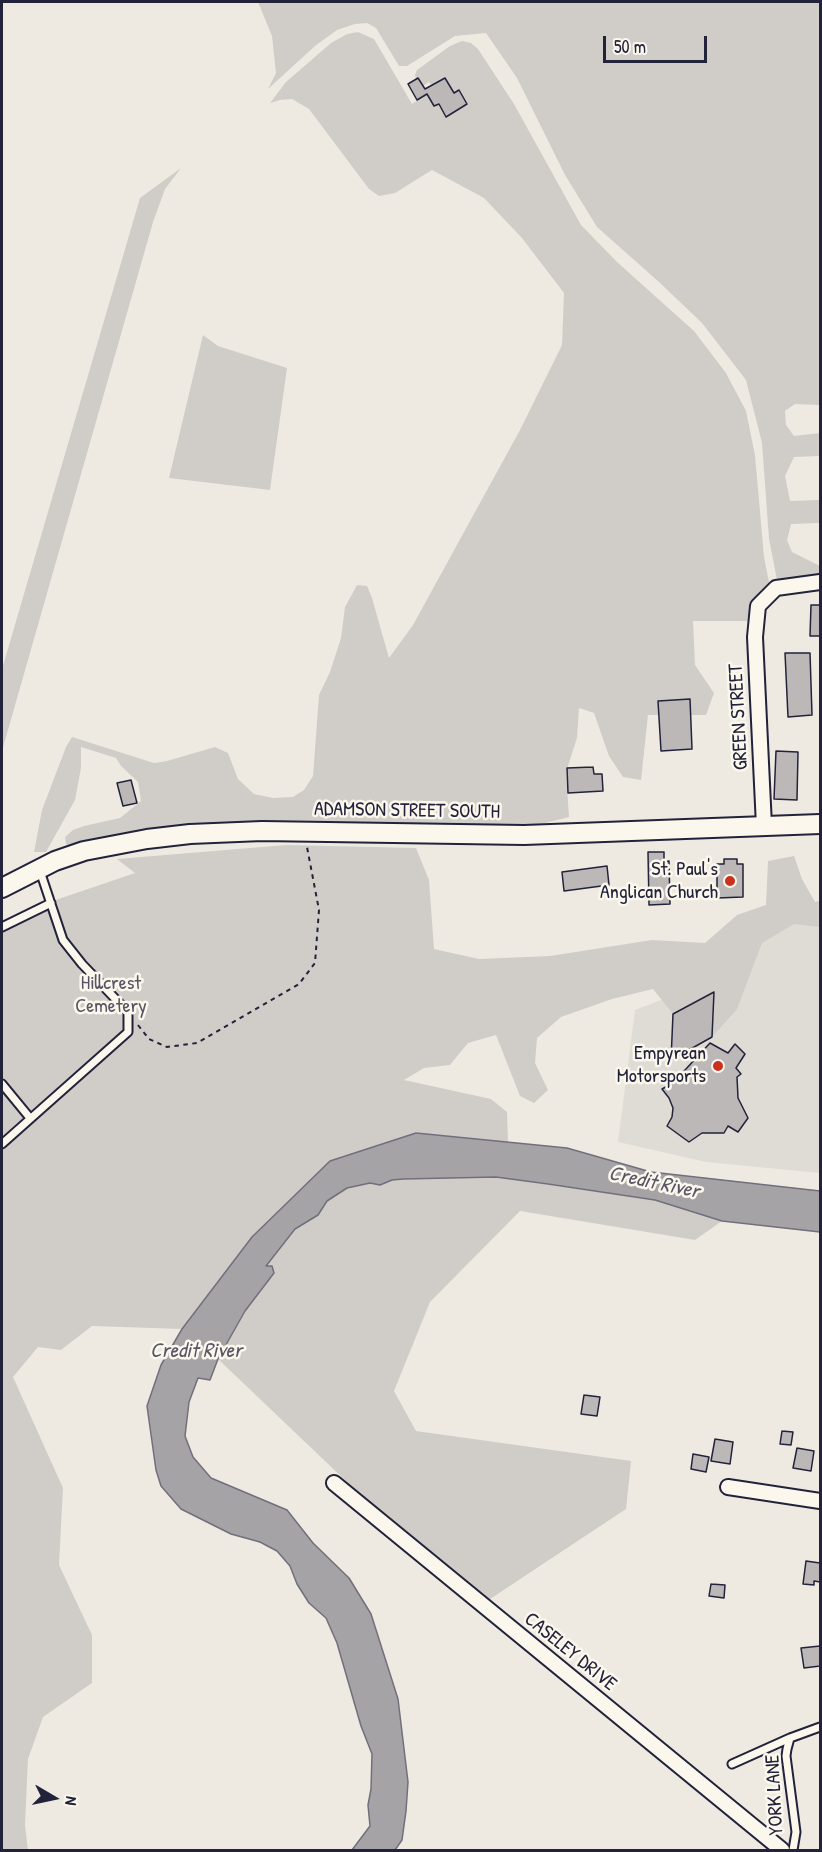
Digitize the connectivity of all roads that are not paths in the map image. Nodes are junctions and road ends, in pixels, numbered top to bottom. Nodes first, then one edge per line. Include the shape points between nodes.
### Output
1 (820, 582) edge
2 (820, 824) edge
3 (764, 826) junction
4 (39, 868) junction
5 (2, 888) edge
6 (51, 903) junction
7 (2, 927) edge
8 (2, 1084) edge
9 (30, 1118) junction
10 (2, 1144) edge
11 (334, 1483) dead end
12 (728, 1487) dead end
13 (820, 1501) edge
14 (820, 1727) edge
15 (790, 1738) junction
16 (732, 1764) dead end
17 (782, 1851) edge
18 (793, 1851) edge

1 - 3 street, GREEN STREET via 776,588 758,606 755,637
2 - 3 main road, ADAMSON STREET SOUTH
3 - 4 main road, ADAMSON STREET SOUTH via 524,835 262,831 167,836 84,851
4 - 5 main road, ADAMSON STREET SOUTH
4 - 6 lane
6 - 7 lane
6 - 9 lane via 63,940 128,1012 128,1032
8 - 9 lane
9 - 10 lane
11 - 17 street, CASELEY DRIVE
12 - 13 street
14 - 15 lane, YORK LANE
15 - 16 lane, YORK LANE
15 - 18 lane, YORK LANE via 786,1756 796,1832

